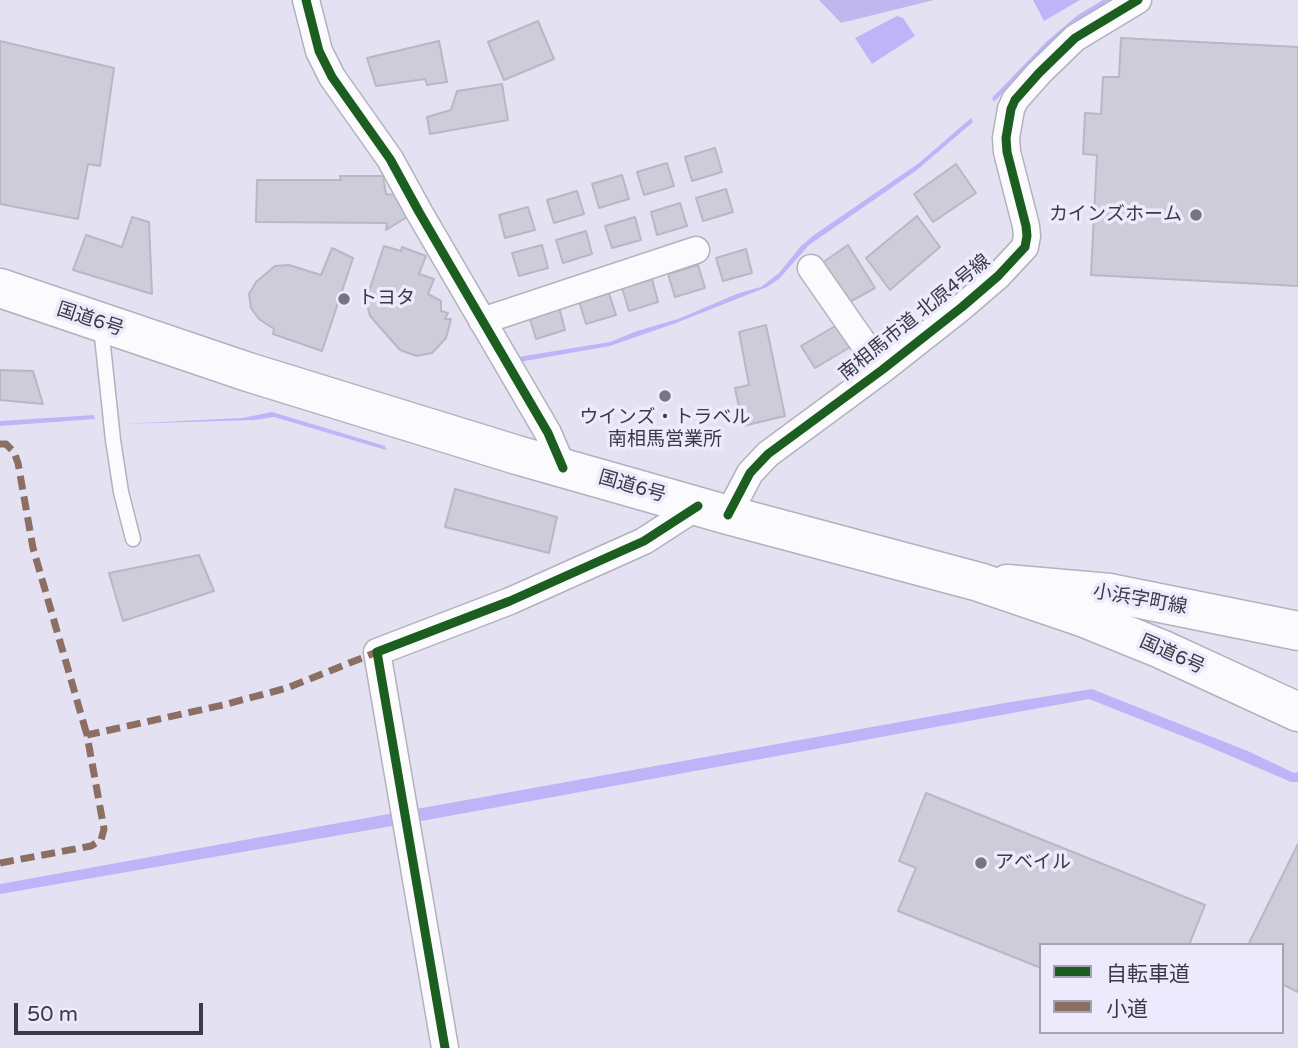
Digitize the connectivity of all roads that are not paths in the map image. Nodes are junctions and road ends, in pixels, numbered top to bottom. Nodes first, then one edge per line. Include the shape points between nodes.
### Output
1 (306, 0) edge
2 (1138, 0) edge
3 (696, 250) dead end
4 (810, 268) dead end
5 (0, 288) edge
6 (482, 321) junction
7 (100, 323) junction
8 (882, 370) junction
9 (563, 468) junction
10 (713, 510) junction
11 (133, 539) dead end
12 (979, 582) junction
13 (1298, 631) edge
14 (1298, 712) edge
15 (444, 1048) edge

1 - 6 street via 319,51 332,77 390,159
2 - 8 street, 南相馬市道 北原4号線 via 1075,38 1015,100 1006,138 1026,226 1025,247 962,307
3 - 6 street
4 - 8 street
5 - 7 main road, 国道6号
6 - 9 street via 548,433
7 - 9 main road, 国道6号
7 - 11 lane via 113,440
8 - 10 street, 南相馬市道 北原4号線 via 768,454
9 - 10 main road, 国道6号
10 - 12 main road, 国道6号
10 - 15 street via 510,601 377,652
12 - 13 main road, 小浜字町線 via 1110,593
12 - 14 main road, 国道6号 via 1161,649

